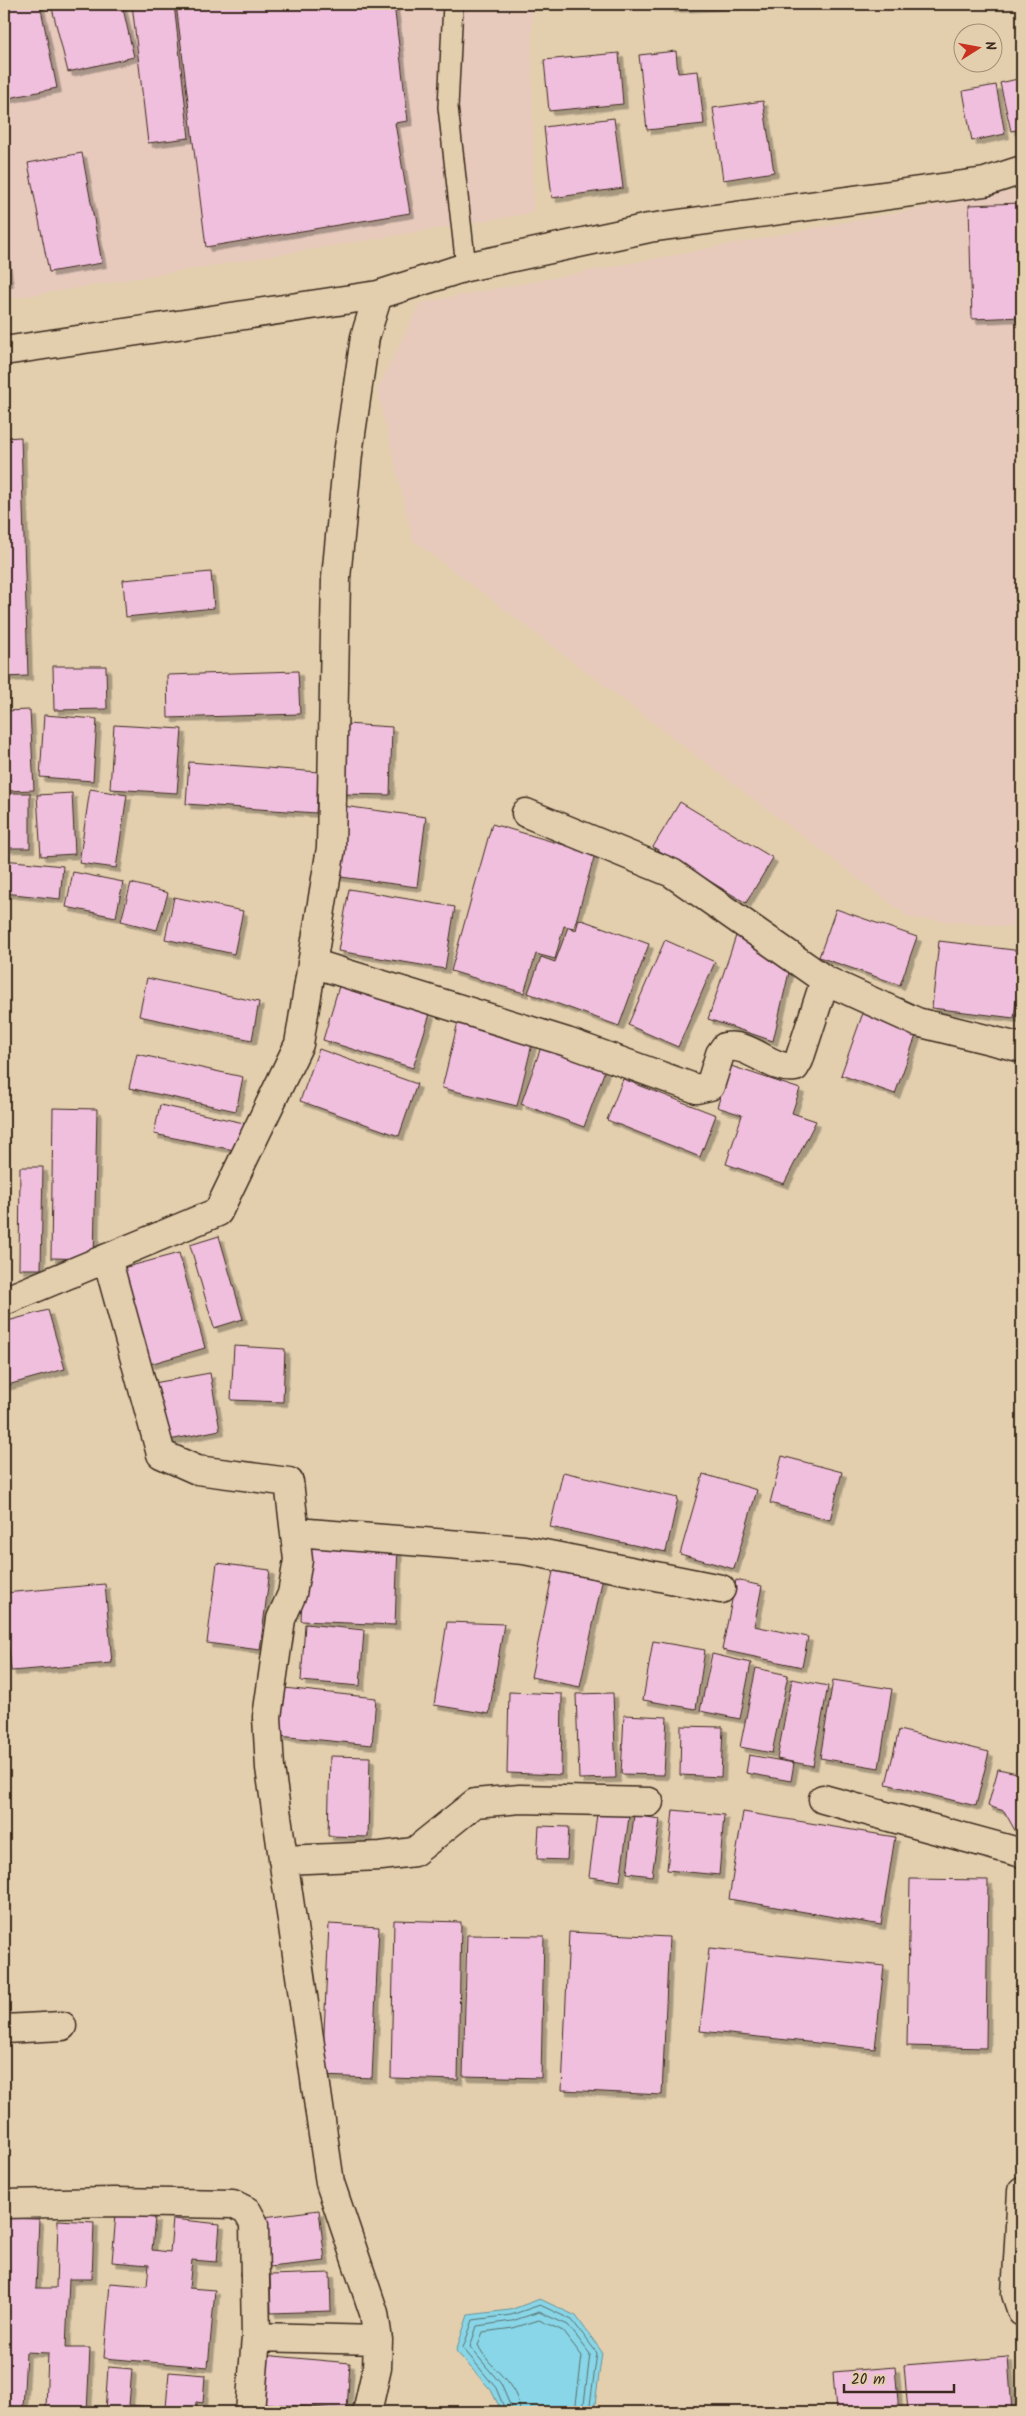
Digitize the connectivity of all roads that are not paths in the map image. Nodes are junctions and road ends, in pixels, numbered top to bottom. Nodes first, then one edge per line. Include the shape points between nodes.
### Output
1 (453, 4) edge
2 (1022, 170) edge
3 (466, 268) junction
4 (378, 295) junction
5 (4, 351) edge
6 (526, 813) dead end
7 (312, 962) junction
8 (826, 980) junction
9 (1022, 1048) edge
10 (107, 1258) junction
11 (4, 1301) edge
12 (296, 1532) junction
13 (721, 1589) dead end
14 (824, 1799) dead end
15 (649, 1802) dead end
16 (1022, 1853) edge
17 (284, 1860) junction
18 (62, 2026) dead end
19 (4, 2029) edge
20 (1022, 2191) edge
21 (4, 2204) edge
22 (1022, 2312) edge
23 (256, 2337) junction
24 (378, 2340) junction
25 (250, 2412) edge
26 (367, 2412) edge

1 - 3 lane via 448,107
2 - 3 street via 985,182 650,228
3 - 4 street
4 - 5 street
4 - 7 street via 365,336 347,464 336,578 330,848
6 - 8 street via 672,873
7 - 8 street via 567,1042 697,1089 710,1086 725,1047 739,1047 784,1067 795,1067
7 - 10 street via 298,1044 218,1212
8 - 9 street via 917,1022
10 - 11 street
10 - 12 street via 161,1454 197,1470 289,1482
12 - 13 street via 524,1550
12 - 17 street via 298,1560 292,1594 281,1619 267,1716 270,1768
14 - 16 street
15 - 17 street via 520,1799 474,1803 414,1852
17 - 24 street via 330,2183 374,2313
18 - 19 street
20 - 22 street via 1016,2294
21 - 23 street via 233,2204 247,2211 254,2224
23 - 24 street
23 - 25 street
24 - 26 street via 377,2368

